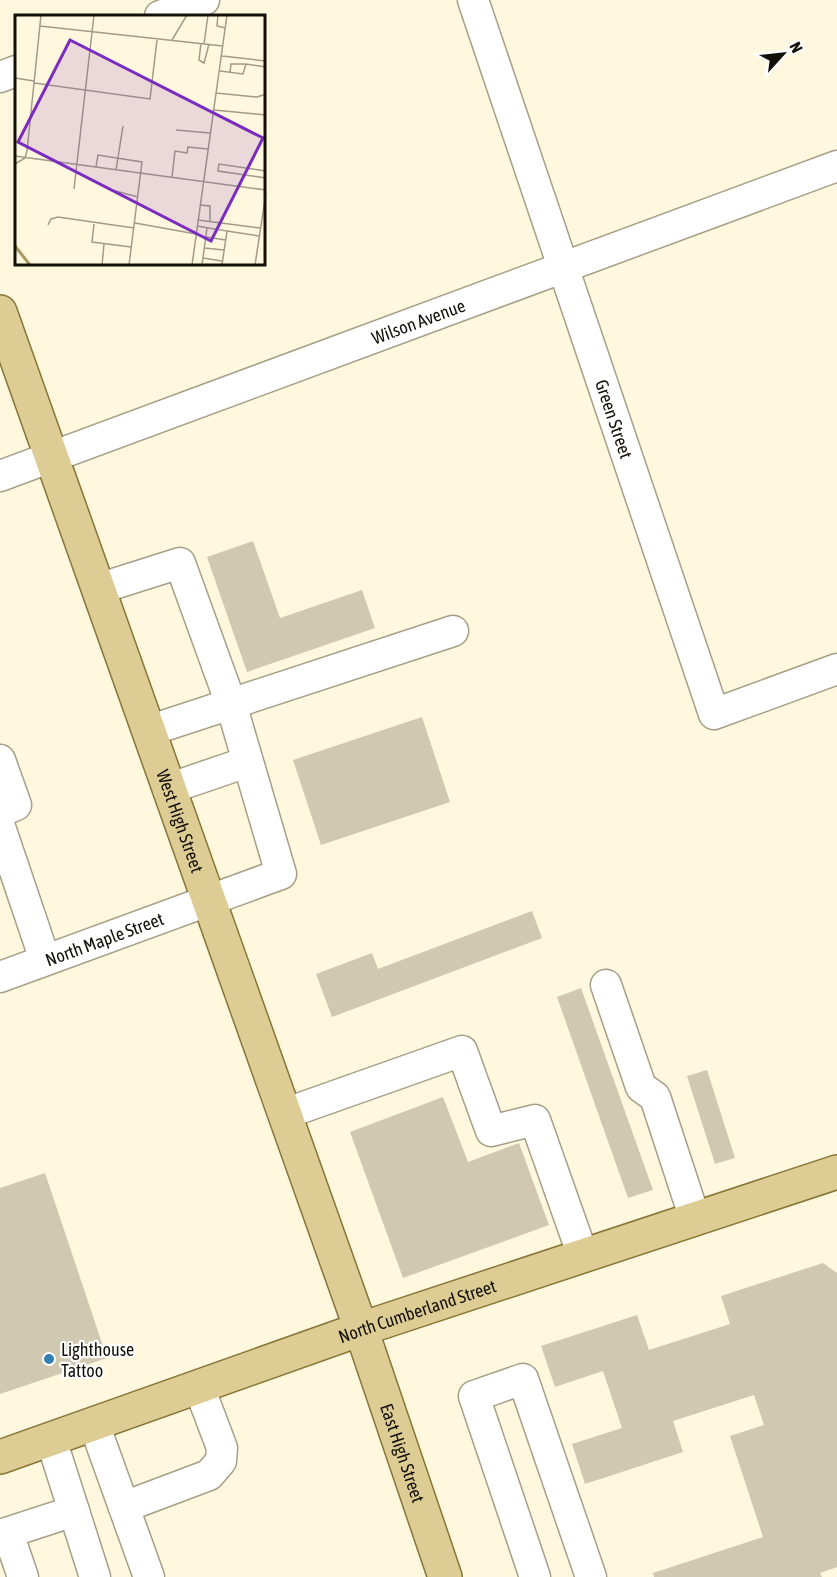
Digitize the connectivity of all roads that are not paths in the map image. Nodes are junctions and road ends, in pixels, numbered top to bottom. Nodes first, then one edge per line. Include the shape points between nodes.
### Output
1 (204, 0) edge
2 (473, 0) edge
3 (163, 15) edge
4 (15, 71) edge
5 (0, 77) edge
6 (837, 166) edge
7 (562, 268) junction
8 (0, 312) edge
9 (51, 458) junction
10 (0, 476) edge
11 (98, 590) junction
12 (453, 631) dead end
13 (837, 669) edge
14 (231, 704) junction
15 (148, 731) junction
16 (0, 760) edge
17 (247, 762) junction
18 (168, 789) junction
19 (0, 812) edge
20 (0, 827) edge
21 (208, 902) junction
22 (45, 960) junction
23 (0, 976) edge
24 (606, 985) dead end
25 (284, 1114) junction
26 (837, 1172) edge
27 (695, 1219) junction
28 (583, 1256) junction
29 (361, 1329) junction
30 (199, 1387) junction
31 (94, 1424) junction
32 (51, 1439) junction
33 (0, 1457) edge
34 (124, 1507) junction
35 (74, 1511) junction
36 (4, 1534) edge
37 (23, 1577) edge
38 (95, 1577) edge
39 (149, 1577) edge
40 (445, 1577) edge
41 (535, 1577) edge
42 (591, 1577) edge

1 - 3 street
2 - 7 street, Green Street
4 - 5 street
6 - 7 street, Wilson Avenue
7 - 9 street, Wilson Avenue
7 - 13 street, Green Street via 714,714
8 - 9 main road, West High Street
9 - 10 street, Wilson Avenue
9 - 11 main road, West High Street
11 - 14 street via 180,563
11 - 15 main road, West High Street
12 - 14 street
14 - 15 street
14 - 17 street
15 - 18 main road, West High Street
16 - 19 street via 16,805
17 - 18 street
17 - 21 street, North Maple Street via 281,874
18 - 21 main road, West High Street
20 - 22 street
21 - 22 street, North Maple Street
21 - 25 main road, West High Street
22 - 23 street, North Maple Street
24 - 27 street via 641,1087 655,1097
25 - 28 street via 462,1051 491,1131 535,1120
25 - 29 main road, West High Street
26 - 27 main road, North Cumberland Street
27 - 28 main road, North Cumberland Street
28 - 29 main road, North Cumberland Street
29 - 30 main road, North Cumberland Street
29 - 40 main road, East High Street
30 - 31 main road, North Cumberland Street
30 - 34 street via 222,1448 221,1461 209,1475
31 - 32 main road, North Cumberland Street
31 - 34 street
32 - 33 main road, North Cumberland Street
32 - 35 street
34 - 39 street
35 - 36 street
35 - 38 street
36 - 37 street
41 - 42 street via 474,1396 523,1379

